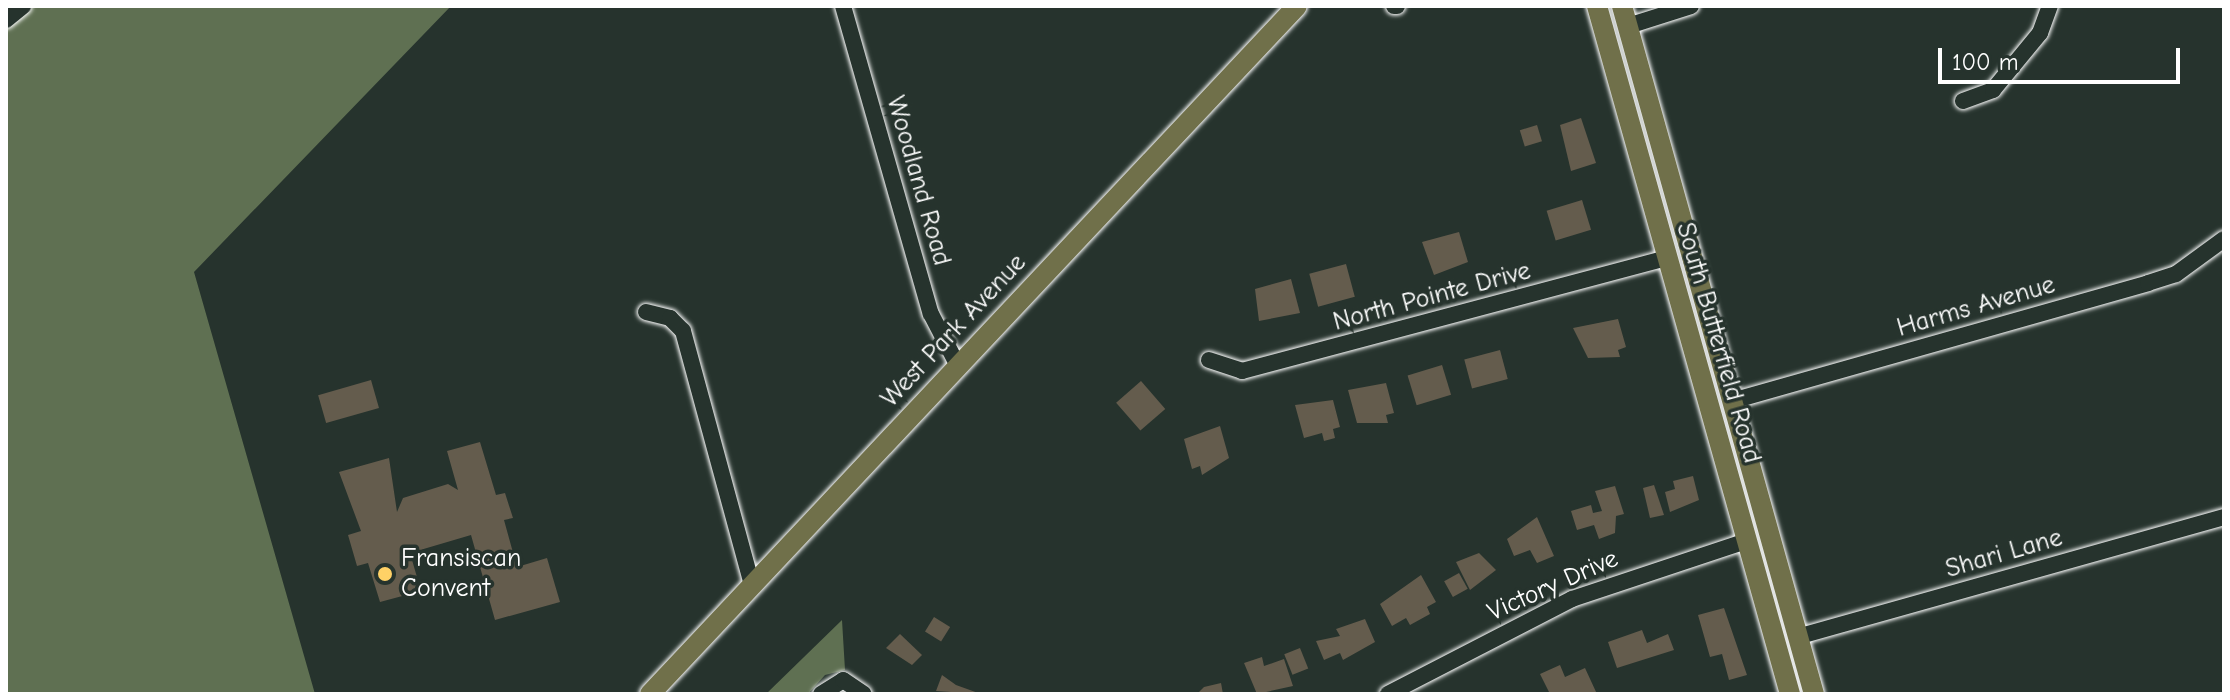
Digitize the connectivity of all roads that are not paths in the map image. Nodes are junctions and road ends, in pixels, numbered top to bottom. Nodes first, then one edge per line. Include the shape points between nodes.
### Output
1 (23, 6) edge
2 (843, 6) edge
3 (1297, 6) edge
4 (1597, 6) edge
5 (1691, 6) edge
6 (2050, 6) edge
7 (1625, 16) edge
8 (6, 20) edge
9 (1963, 101) dead end
10 (2224, 239) edge
11 (1667, 258) junction
12 (646, 312) dead end
13 (1209, 360) dead end
14 (957, 364) junction
15 (1732, 401) junction
16 (2224, 517) edge
17 (1746, 541) junction
18 (752, 585) junction
19 (1797, 637) junction
20 (650, 694) edge
21 (821, 694) edge
22 (864, 694) edge
23 (1388, 694) edge
24 (1790, 694) edge
25 (1814, 694) edge

1 - 8 street
2 - 14 street, Woodland Road via 931,314
3 - 14 main road, West Park Avenue
4 - 11 main road, South Butterfield Road
5 - 7 street
6 - 9 street via 2040,33 1993,90
7 - 15 main road, South Butterfield Road
10 - 15 street, Harms Avenue via 2176,274
11 - 13 street, North Pointe Drive via 1242,371
11 - 17 main road, South Butterfield Road
12 - 18 street via 670,318 683,331
14 - 18 main road, West Park Avenue
15 - 19 main road, South Butterfield Road
16 - 19 street, Shari Lane
17 - 23 street, Victory Drive via 1572,599
17 - 24 main road, South Butterfield Road
18 - 20 main road, West Park Avenue
19 - 25 main road, South Butterfield Road
21 - 22 street via 843,680

